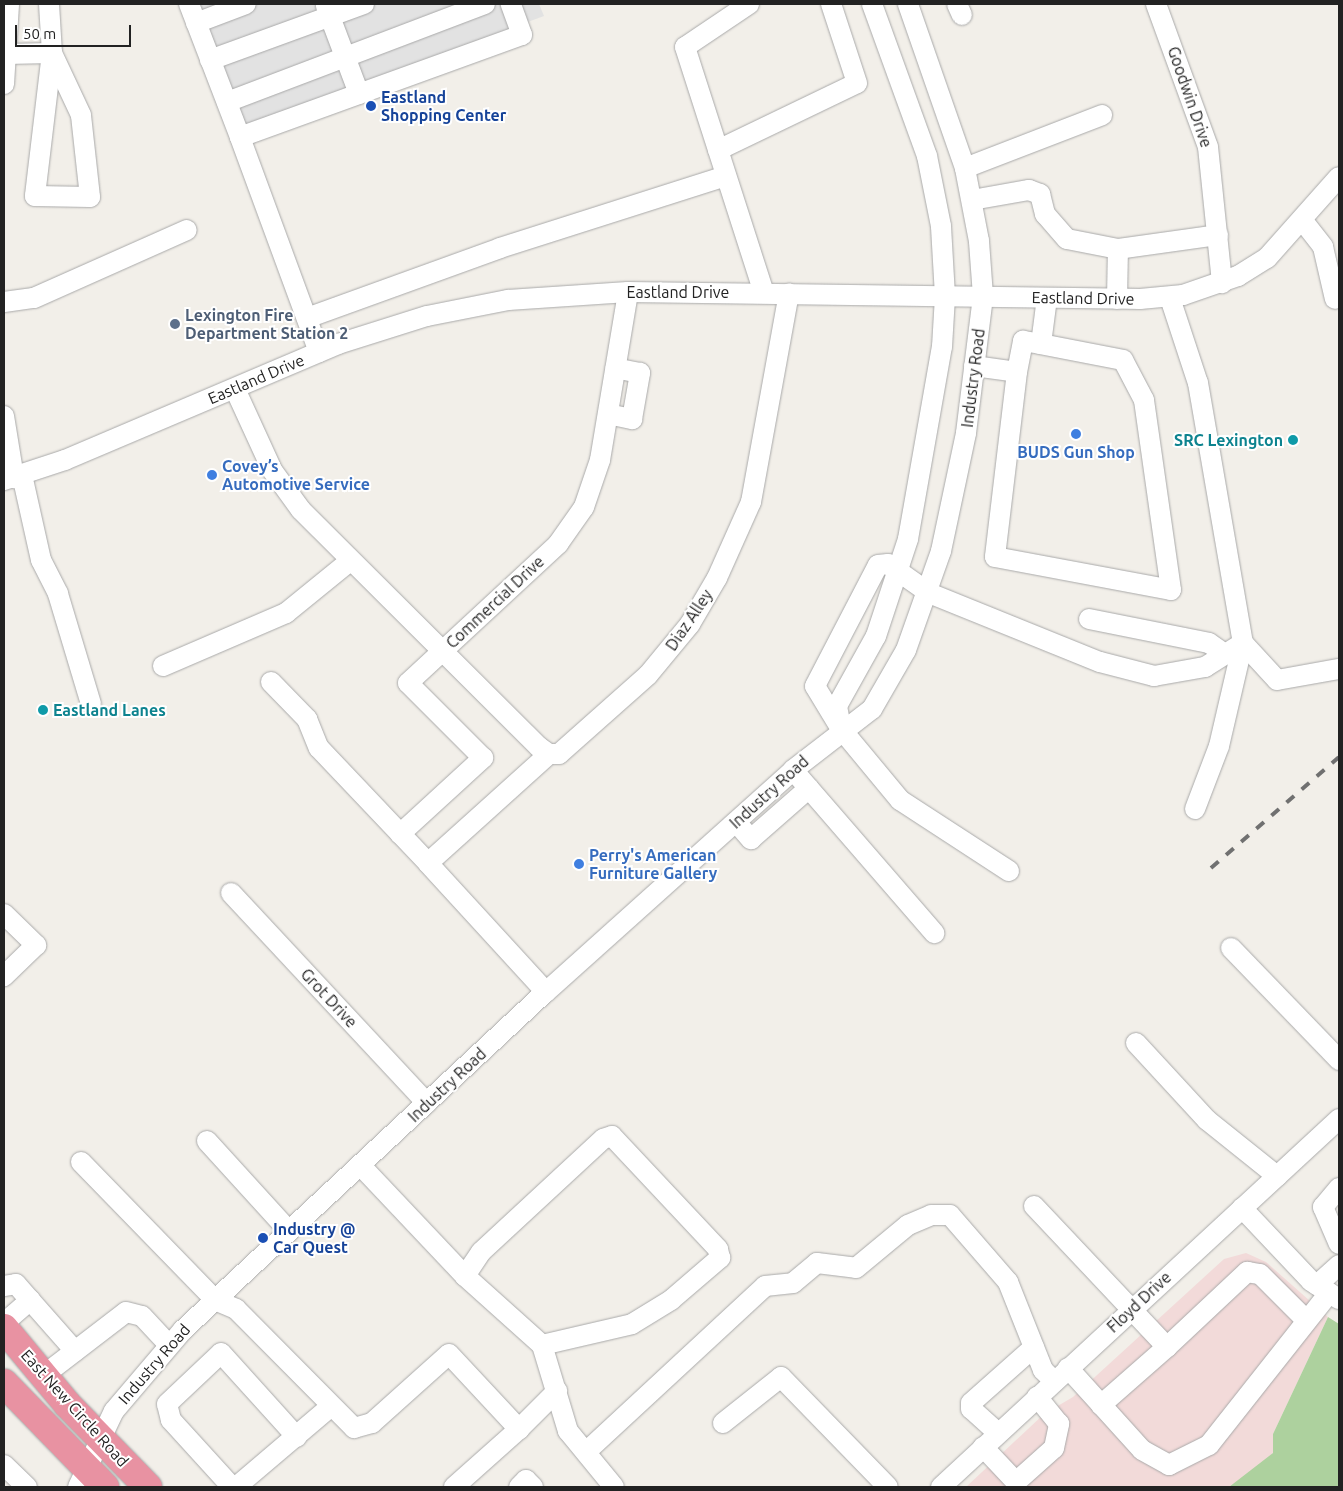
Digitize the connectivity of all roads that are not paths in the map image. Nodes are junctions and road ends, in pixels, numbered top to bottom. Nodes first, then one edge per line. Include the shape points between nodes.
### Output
1 (9, 4) edge
2 (49, 4) edge
3 (189, 4) edge
4 (246, 4) edge
5 (364, 4) edge
6 (485, 4) edge
7 (511, 4) edge
8 (749, 4) edge
9 (831, 4) edge
10 (872, 4) edge
11 (908, 4) edge
12 (1156, 4) edge
13 (328, 10) edge
14 (196, 23) junction
15 (52, 53) junction
16 (6, 54) junction
17 (345, 56) junction
18 (210, 60) junction
19 (4, 84) edge
20 (359, 94) junction
21 (227, 102) junction
22 (1102, 115) dead end
23 (240, 136) junction
24 (718, 150) junction
25 (965, 168) junction
26 (726, 176) junction
27 (1339, 177) edge
28 (972, 200) junction
29 (1303, 221) junction
30 (187, 230) dead end
31 (1218, 235) junction
32 (1118, 249) junction
33 (1222, 283) junction
34 (628, 292) junction
35 (764, 293) junction
36 (789, 293) junction
37 (945, 296) junction
38 (983, 296) junction
39 (1047, 298) junction
40 (1170, 298) junction
41 (1117, 299) junction
42 (1336, 299) dead end
43 (4, 302) edge
44 (307, 318) junction
45 (1041, 344) junction
46 (315, 353) junction
47 (974, 366) junction
48 (1017, 372) junction
49 (235, 389) junction
50 (4, 416) edge
51 (13, 478) edge
52 (350, 561) junction
53 (899, 572) junction
54 (929, 593) junction
55 (1089, 619) dead end
56 (1243, 643) junction
57 (443, 652) junction
58 (1225, 654) junction
59 (163, 666) dead end
60 (1339, 669) edge
61 (272, 682) dead end
62 (91, 704) dead end
63 (841, 729) junction
64 (549, 754) junction
65 (794, 770) junction
66 (810, 788) junction
67 (1195, 809) dead end
68 (736, 822) junction
69 (400, 834) junction
70 (428, 864) junction
71 (1009, 871) dead end
72 (231, 893) dead end
73 (4, 914) edge
74 (934, 933) dead end
75 (1231, 948) dead end
76 (4, 976) edge
77 (546, 992) junction
78 (1136, 1043) dead end
79 (1339, 1060) edge
80 (427, 1103) junction
81 (1337, 1124) edge
82 (207, 1141) dead end
83 (82, 1162) dead end
84 (360, 1165) junction
85 (1277, 1176) junction
86 (1339, 1188) edge
87 (1034, 1206) dead end
88 (1242, 1208) junction
89 (289, 1231) junction
90 (1339, 1244) edge
91 (1339, 1265) edge
92 (465, 1276) junction
93 (4, 1286) edge
94 (1328, 1292) edge
95 (30, 1300) junction
96 (215, 1300) junction
97 (1132, 1308) junction
98 (1307, 1321) junction
99 (4, 1323) edge
100 (4, 1328) edge
101 (168, 1345) junction
102 (542, 1345) junction
103 (1166, 1346) junction
104 (1034, 1347) junction
105 (75, 1351) junction
106 (1061, 1374) junction
107 (44, 1375) junction
108 (4, 1383) edge
109 (557, 1391) junction
110 (1037, 1398) junction
111 (1101, 1405) junction
112 (330, 1407) junction
113 (723, 1423) dead end
114 (519, 1429) junction
115 (998, 1433) junction
116 (296, 1437) junction
117 (101, 1439) junction
118 (983, 1447) junction
119 (587, 1451) junction
120 (4, 1465) edge
121 (90, 1481) edge
122 (27, 1487) edge
123 (148, 1487) edge
124 (232, 1487) edge
125 (236, 1487) edge
126 (454, 1487) edge
127 (519, 1487) edge
128 (533, 1487) edge
129 (614, 1487) edge
130 (888, 1487) edge
131 (941, 1487) edge

1 - 16 street
2 - 15 street
3 - 14 street
4 - 14 street
5 - 13 street
6 - 17 street
7 - 20 street via 522,35
8 - 24 street via 685,47
9 - 24 street via 857,83
10 - 37 street via 927,156 941,226
11 - 25 street, Industry Road
12 - 31 street, Goodwin Drive via 1208,147
13 - 17 street
13 - 18 street
14 - 18 street
15 - 15 street via 35,196 90,197 81,115
15 - 16 street
16 - 19 street
17 - 20 street
17 - 21 street
18 - 21 street
20 - 23 street
21 - 23 street
22 - 25 street
23 - 44 street
24 - 26 street
25 - 28 street, Industry Road
26 - 35 street
26 - 44 street via 500,248
27 - 29 street, Eastland Drive
28 - 32 street via 1029,190 1040,194 1045,214 1067,238
28 - 38 street, Industry Road
29 - 33 street, Eastland Drive via 1266,258
29 - 42 street via 1323,246
30 - 43 street via 34,298
31 - 32 street
31 - 33 street, Goodwin Drive
32 - 41 street
33 - 40 street, Eastland Drive
34 - 35 street, Eastland Drive
34 - 46 street, Eastland Drive via 482,304 384,328
34 - 57 street, Commercial Drive via 593,488 558,544
35 - 36 street, Eastland Drive
36 - 37 street, Eastland Drive
36 - 64 street, Diaz Alley via 751,502 717,578 690,624 648,675 565,750
37 - 38 street, Eastland Drive
37 - 53 street via 942,347
38 - 39 street, Eastland Drive
38 - 47 street, Industry Road
39 - 41 street, Eastland Drive
39 - 45 street
40 - 41 street, Eastland Drive
40 - 56 street via 1198,383
44 - 46 street
45 - 48 street via 1023,341
45 - 48 street via 1123,360 1144,400 1171,590 995,557
46 - 49 street, Eastland Drive
47 - 48 street
47 - 54 street, Industry Road via 966,433
49 - 51 street, Eastland Drive
49 - 52 street, Commercial Drive via 286,490
50 - 51 street
51 - 62 street via 41,560 58,594
52 - 57 street, Commercial Drive
52 - 59 street via 286,613
53 - 54 street
53 - 63 street via 876,636 837,706
53 - 63 street via 888,564 874,569 816,679 818,692
54 - 58 street via 1100,662 1154,676 1205,667
54 - 63 street, Industry Road via 906,650 872,709
55 - 58 street via 1209,643
56 - 58 street
56 - 60 street via 1277,680
56 - 67 street via 1219,746
57 - 64 street
57 - 69 street via 408,683 483,758
61 - 69 street via 307,719 319,748
63 - 65 street, Industry Road
63 - 71 street via 900,800
64 - 70 street, Diaz Alley
65 - 66 street
65 - 68 street, Industry Road
66 - 68 street via 751,839
66 - 74 street
68 - 77 street, Industry Road
69 - 70 street
70 - 77 street
72 - 80 street, Grot Drive
73 - 76 street via 36,945
75 - 79 street
77 - 80 street, Industry Road
78 - 85 street via 1207,1120
80 - 84 street, Industry Road
81 - 85 street, Floyd Drive
82 - 89 street
83 - 96 street
84 - 89 street, Industry Road
84 - 92 street
85 - 88 street, Floyd Drive
86 - 90 street via 1322,1207
87 - 97 street
88 - 94 street
88 - 97 street, Floyd Drive
89 - 96 street, Industry Road
91 - 94 street
92 - 102 street
92 - 102 street via 481,1252 603,1139 612,1136 718,1249 720,1258 671,1300 632,1324
93 - 95 street via 16,1284
94 - 98 street
95 - 99 street
95 - 105 street
96 - 101 street, Industry Road
96 - 112 street via 236,1309
97 - 103 street
97 - 106 street, Floyd Drive
98 - 103 street via 1260,1274 1247,1272
98 - 111 street via 1209,1445 1169,1465 1142,1450
100 - 107 highway, East New Circle Road
101 - 105 street via 132,1311
101 - 117 street, Industry Road via 126,1394
102 - 109 street
103 - 111 street
104 - 106 street via 1042,1370
104 - 115 street via 971,1403 971,1409
104 - 119 street via 1008,1282 950,1215 931,1215 908,1225 856,1268 817,1263 793,1283 765,1286
105 - 107 street
106 - 110 street, Floyd Drive
106 - 111 street
107 - 117 highway, East New Circle Road
108 - 121 highway, East New Circle Road
109 - 114 street
109 - 119 street via 568,1431
110 - 115 street, Floyd Drive
110 - 118 street via 1060,1424 1054,1448 1016,1482
112 - 114 street via 354,1428 372,1423 449,1354
112 - 116 street
113 - 130 street via 781,1377
114 - 126 street
115 - 118 street, Floyd Drive
116 - 124 street via 221,1353 167,1404 170,1420
116 - 125 street
117 - 121 street, Industry Road
117 - 123 highway, East New Circle Road
118 - 131 street, Floyd Drive
119 - 129 street
120 - 122 street
127 - 128 street via 526,1480

